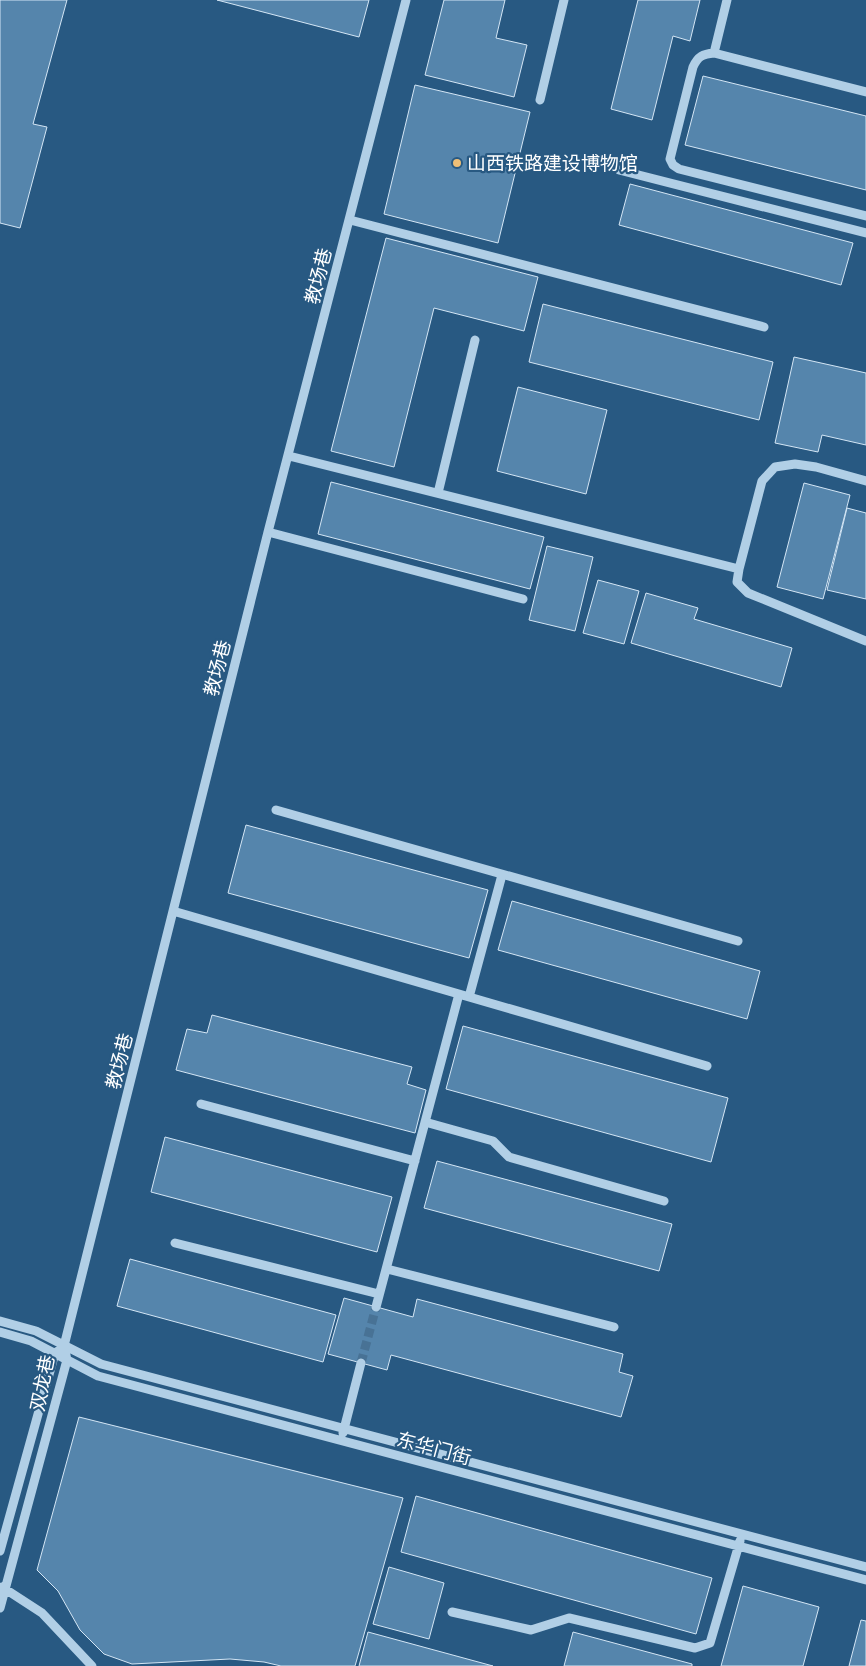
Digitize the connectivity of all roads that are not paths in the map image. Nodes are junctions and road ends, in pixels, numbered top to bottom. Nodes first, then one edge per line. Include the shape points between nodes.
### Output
1 (406, 0) edge
2 (564, 0) edge
3 (728, 0) edge
4 (714, 53) junction
5 (866, 92) edge
6 (540, 100) dead end
7 (619, 170) dead end
8 (866, 216) edge
9 (350, 220) junction
10 (866, 233) edge
11 (764, 327) dead end
12 (475, 340) dead end
13 (289, 456) junction
14 (866, 481) edge
15 (438, 493) junction
16 (268, 532) junction
17 (739, 569) junction
18 (524, 599) dead end
19 (866, 641) edge
20 (276, 810) dead end
21 (502, 875) junction
22 (173, 911) junction
23 (738, 941) dead end
24 (459, 994) junction
25 (469, 997) junction
26 (707, 1066) dead end
27 (200, 1104) dead end
28 (425, 1122) junction
29 (415, 1161) junction
30 (664, 1201) dead end
31 (175, 1242) dead end
32 (387, 1269) junction
33 (379, 1294) junction
34 (376, 1307) tunnel mouth
35 (0, 1321) edge
36 (614, 1327) dead end
37 (0, 1332) edge
38 (64, 1346) junction
39 (54, 1353) junction
40 (67, 1360) junction
41 (361, 1363) tunnel mouth
42 (344, 1429) junction
43 (342, 1440) junction
44 (742, 1534) junction
45 (738, 1546) junction
46 (0, 1551) edge
47 (866, 1567) edge
48 (866, 1580) edge
49 (3, 1587) edge
50 (0, 1608) edge
51 (452, 1612) dead end
52 (92, 1666) edge

1 - 9 street, 教场巷
2 - 6 street
3 - 4 street
4 - 5 street
4 - 8 street via 704,54 692,67 670,159 673,165
7 - 10 street
9 - 11 street
9 - 13 street, 教场巷
12 - 15 street
13 - 15 street
13 - 16 street, 教场巷
14 - 17 street via 816,467 795,464 775,467 762,481
15 - 17 street
16 - 18 street
16 - 22 street, 教场巷
17 - 19 street via 737,582 748,594
20 - 21 street
21 - 23 street
21 - 25 street
22 - 24 street
22 - 38 street, 教场巷
24 - 25 street
24 - 28 street
25 - 26 street
27 - 29 street
28 - 29 street
28 - 30 street via 493,1140 509,1157
29 - 32 street
31 - 33 street
32 - 33 street
32 - 36 street
33 - 34 street
35 - 38 street, 东华门街 via 36,1331
37 - 39 street, 东华门街 via 32,1341
38 - 39 street, 双龙巷
38 - 40 street, 双龙巷
38 - 42 street, 东华门街 via 101,1364
39 - 40 street, 东华门街
39 - 46 street, 双龙巷
40 - 43 street, 东华门街 via 98,1376
40 - 49 street, 双龙巷
41 - 42 street
42 - 43 street
42 - 44 street, 东华门街
43 - 45 street, 东华门街
44 - 45 street
44 - 47 street, 东华门街
45 - 48 street, 东华门街
45 - 51 street via 710,1643 694,1648 568,1618 531,1630
49 - 50 street, 双龙巷
49 - 52 street via 42,1613

